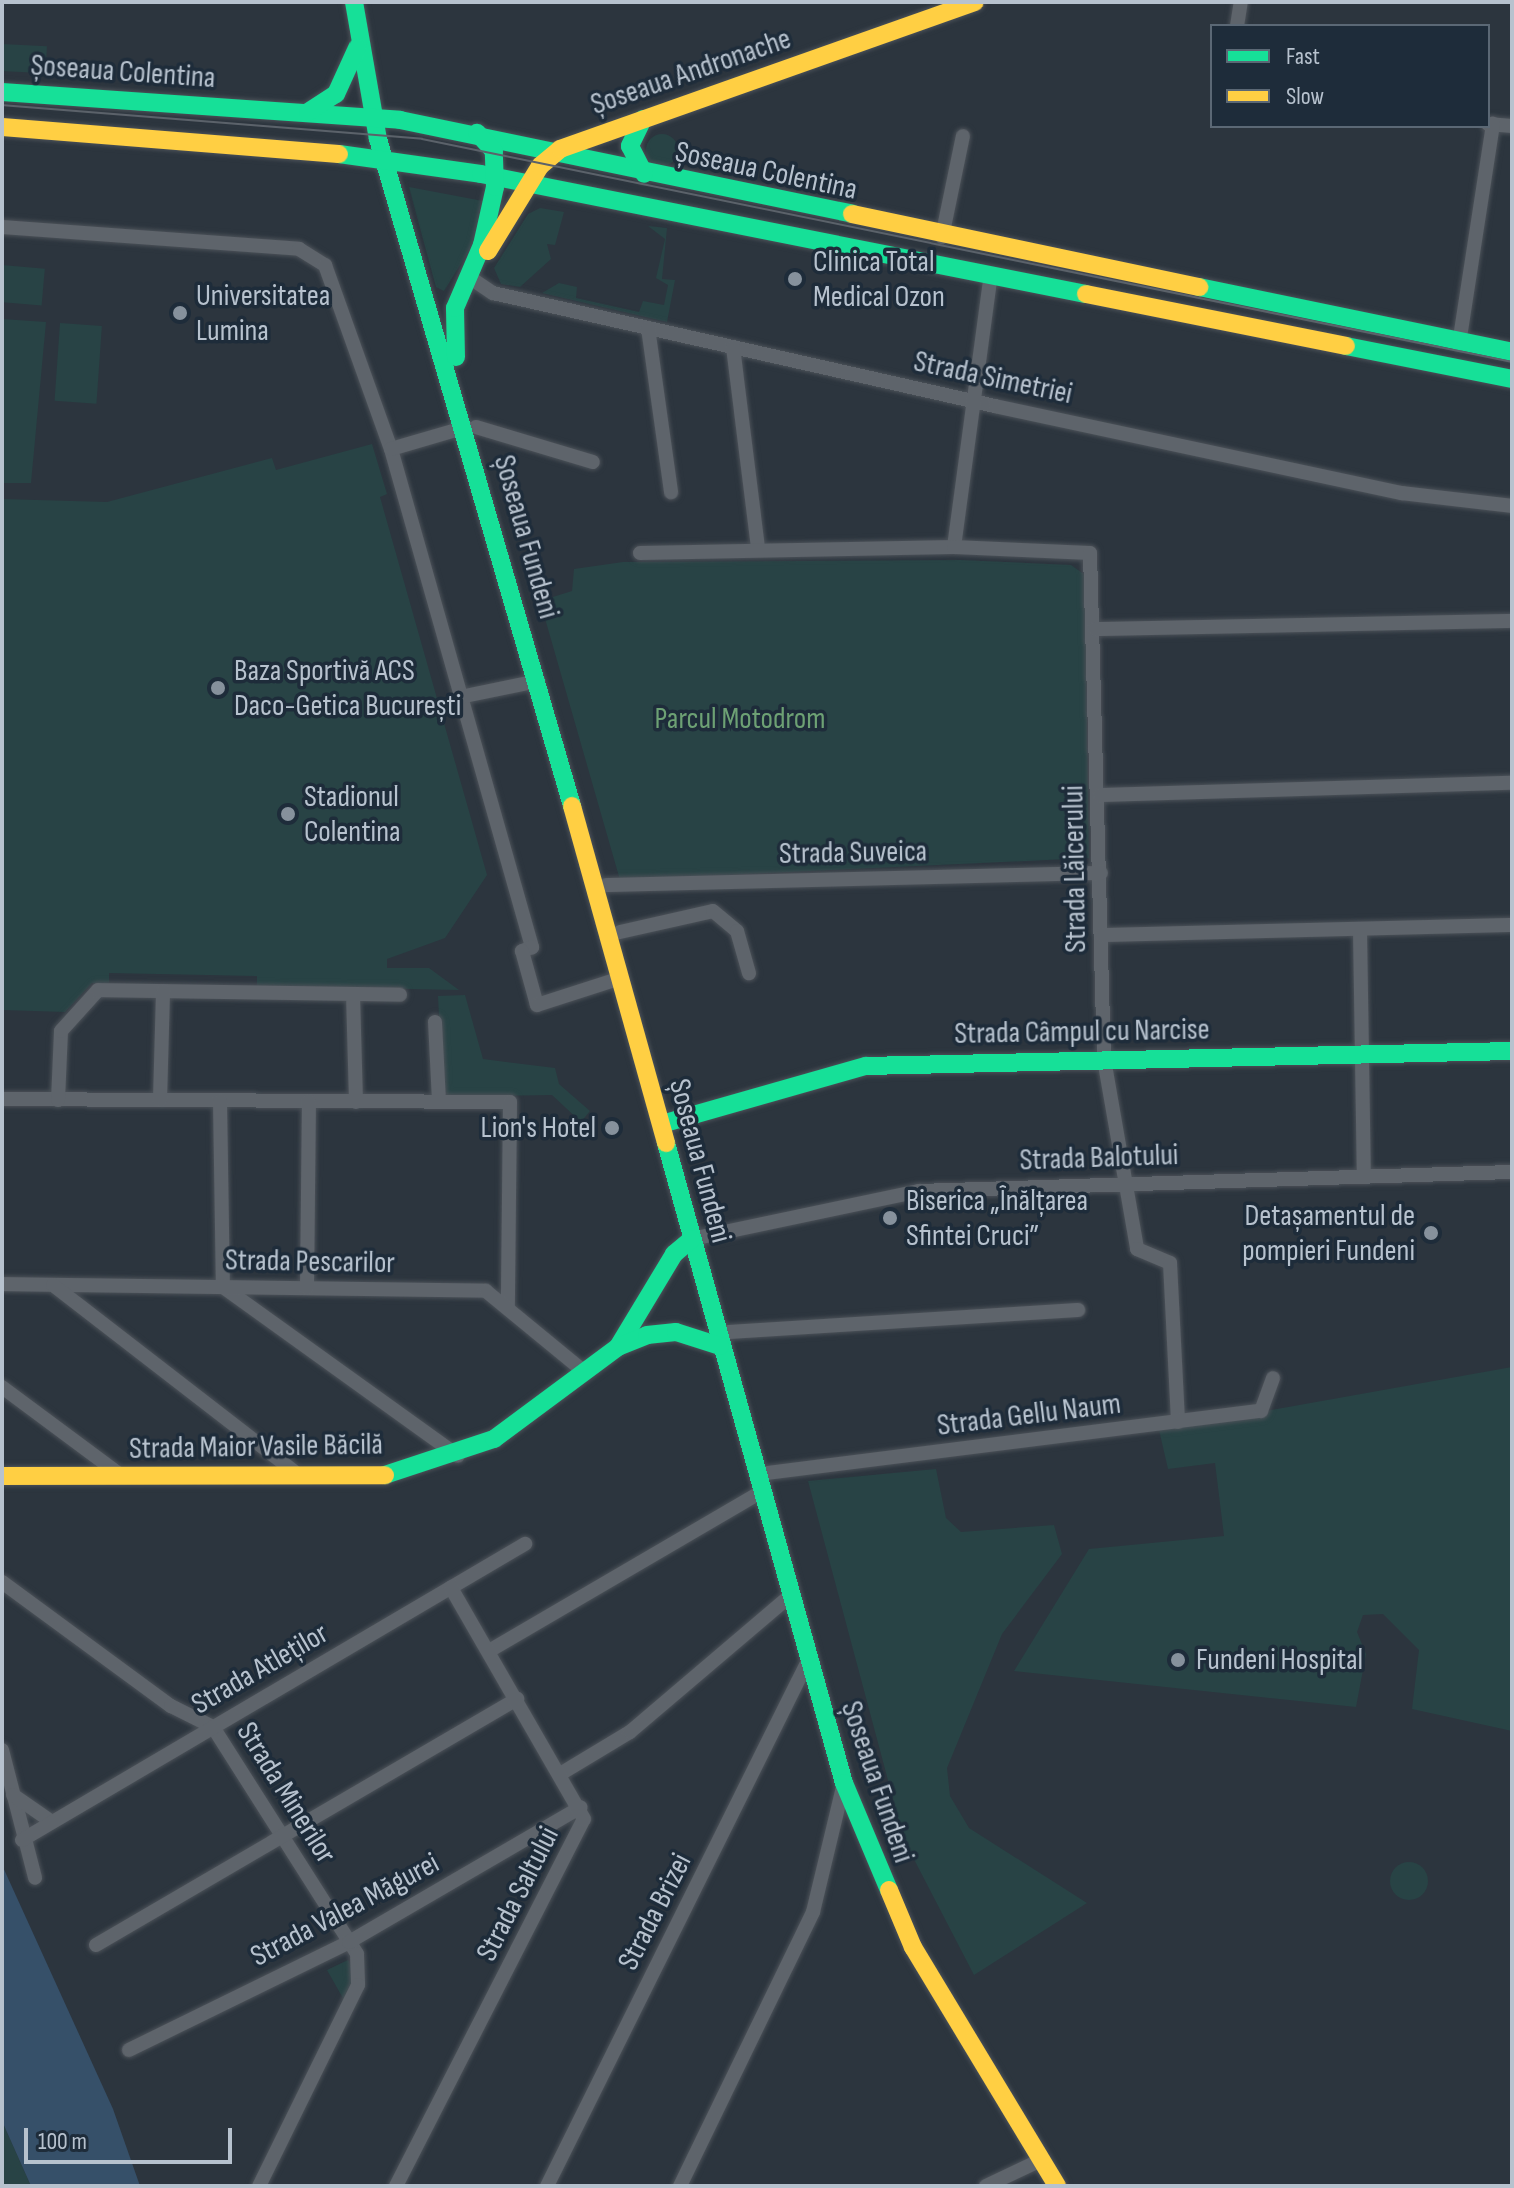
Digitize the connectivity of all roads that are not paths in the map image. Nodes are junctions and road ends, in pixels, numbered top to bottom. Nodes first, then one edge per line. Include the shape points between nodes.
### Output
1 (354, 2) edge
2 (975, 2) edge
3 (1241, 2) edge
4 (1237, 24) edge
5 (357, 48) junction
6 (2, 92) edge
7 (307, 112) junction
8 (372, 116) junction
9 (643, 119) junction
10 (1491, 124) edge
11 (1512, 126) edge
12 (2, 127) edge
13 (477, 133) junction
14 (963, 136) dead end
15 (553, 153) junction
16 (383, 159) junction
17 (644, 174) junction
18 (496, 176) junction
19 (529, 183) junction
20 (2, 227) edge
21 (942, 237) junction
22 (991, 274) junction
23 (469, 277) junction
24 (427, 294) junction
25 (460, 294) junction
26 (648, 328) junction
27 (1459, 344) junction
28 (733, 347) junction
29 (1512, 352) edge
30 (1512, 379) edge
31 (976, 402) junction
32 (471, 427) junction
33 (391, 449) junction
34 (593, 462) dead end
35 (671, 492) dead end
36 (1512, 506) edge
37 (954, 547) junction
38 (758, 549) junction
39 (640, 553) dead end
40 (1512, 621) edge
41 (1095, 629) junction
42 (538, 681) junction
43 (459, 692) junction
44 (1512, 783) edge
45 (1100, 795) junction
46 (1101, 873) junction
47 (606, 885) junction
48 (1512, 925) edge
49 (1360, 930) junction
50 (620, 932) junction
51 (1102, 935) junction
52 (749, 973) dead end
53 (621, 978) junction
54 (163, 991) junction
55 (353, 994) junction
56 (400, 995) dead end
57 (435, 1022) dead end
58 (1512, 1051) edge
59 (1362, 1055) junction
60 (1104, 1059) junction
61 (2, 1099) edge
62 (58, 1100) junction
63 (160, 1100) junction
64 (220, 1101) junction
65 (309, 1101) junction
66 (356, 1102) junction
67 (439, 1102) junction
68 (667, 1122) junction
69 (1512, 1172) edge
70 (1364, 1176) junction
71 (1125, 1184) junction
72 (698, 1238) junction
73 (2, 1284) edge
74 (53, 1285) junction
75 (223, 1287) junction
76 (307, 1288) junction
77 (508, 1305) junction
78 (1078, 1310) dead end
79 (724, 1339) junction
80 (618, 1347) junction
81 (586, 1373) junction
82 (1273, 1378) dead end
83 (2, 1387) edge
84 (1178, 1422) junction
85 (459, 1456) junction
86 (767, 1473) junction
87 (2, 1476) edge
88 (122, 1477) junction
89 (306, 1480) junction
90 (761, 1492) junction
91 (525, 1544) dead end
92 (2, 1582) edge
93 (451, 1588) junction
94 (790, 1596) junction
95 (489, 1651) junction
96 (808, 1661) junction
97 (517, 1699) junction
98 (213, 1727) junction
99 (2, 1750) edge
100 (562, 1773) junction
101 (844, 1783) junction
102 (13, 1795) junction
103 (581, 1807) junction
104 (52, 1822) junction
105 (282, 1835) junction
106 (22, 1840) junction
107 (35, 1878) dead end
108 (349, 1942) junction
109 (96, 1945) dead end
110 (129, 2050) dead end
111 (1041, 2160) junction
112 (259, 2186) edge
113 (396, 2186) edge
114 (547, 2186) edge
115 (680, 2186) edge
116 (986, 2186) edge
117 (1057, 2186) edge
118 (1071, 2186) edge

1 - 5 main road, Șoseaua Fundeni
2 - 9 main road, Șoseaua Andronache
3 - 4 street
5 - 7 main road via 336,94
5 - 8 main road, Șoseaua Fundeni
6 - 7 main road, Șoseaua Colentina
7 - 8 main road, Șoseaua Colentina
8 - 13 main road, Șoseaua Colentina
8 - 16 main road, Șoseaua Fundeni
9 - 15 main road, Șoseaua Andronache
9 - 17 main road via 630,146
10 - 11 street
10 - 27 street
12 - 16 main road, Șoseaua Colentina
13 - 15 main road, Șoseaua Colentina
13 - 18 main road via 493,147
14 - 21 street
15 - 17 main road, Șoseaua Colentina
15 - 19 main road
16 - 18 main road, Șoseaua Colentina
16 - 24 main road, Șoseaua Fundeni
17 - 21 main road, Șoseaua Colentina
18 - 19 main road, Șoseaua Colentina
18 - 23 main road, Șoseaua Fundeni
19 - 22 main road, Șoseaua Colentina
19 - 23 main road, Șoseaua Fundeni
20 - 33 street via 317,255 342,298
21 - 27 main road, Șoseaua Colentina
22 - 30 main road, Șoseaua Colentina
22 - 31 street
23 - 25 main road, Șoseaua Fundeni
23 - 26 street, Strada Simetriei via 493,293
24 - 25 main road via 447,301
24 - 32 main road, Șoseaua Fundeni
25 - 32 main road, Șoseaua Fundeni via 453,342
26 - 28 street, Strada Simetriei
26 - 35 street
27 - 29 main road, Șoseaua Colentina
28 - 31 street, Strada Simetriei
28 - 38 street
31 - 36 street, Strada Simetriei via 1402,493
31 - 37 street
32 - 33 street
32 - 34 street
32 - 42 main road, Șoseaua Fundeni
32 - 47 main road, Șoseaua Fundeni
33 - 43 street
37 - 38 street
37 - 41 street, Strada Lăicerului via 1090,553
38 - 39 street
40 - 41 street
41 - 45 street, Strada Lăicerului
42 - 43 street
42 - 53 main road, Șoseaua Fundeni
43 - 53 street via 532,947 522,951 537,1005
44 - 45 street
45 - 46 street, Strada Lăicerului
46 - 47 street, Strada Suveica
46 - 51 street, Strada Lăicerului
47 - 50 main road, Șoseaua Fundeni
48 - 49 street
49 - 51 street
49 - 59 street
50 - 52 street via 713,911 733,924
50 - 68 main road, Șoseaua Fundeni
51 - 60 street, Strada Lăicerului
53 - 68 main road, Șoseaua Fundeni
54 - 55 street
54 - 62 street via 98,990 61,1031
54 - 63 street
55 - 56 street
55 - 66 street
57 - 67 street
58 - 59 main road, Strada Câmpul cu Narcise
59 - 60 main road, Strada Câmpul cu Narcise
59 - 70 street
60 - 68 main road, Strada Câmpul cu Narcise via 848,1067
60 - 71 street, Strada Lăicerului
61 - 62 street
62 - 63 street
63 - 64 street
64 - 65 street
64 - 75 street
65 - 66 street
65 - 76 street
66 - 67 street
67 - 77 street via 510,1102
68 - 72 main road, Șoseaua Fundeni
69 - 70 street, Strada Balotului
70 - 71 street, Strada Balotului
71 - 72 street, Strada Balotului via 919,1191
71 - 84 street, Strada Lăicerului via 1140,1253 1170,1263
72 - 79 main road, Șoseaua Fundeni
72 - 80 main road, Strada Maior Vasile Băcilă via 674,1254
73 - 74 street, Strada Pescarilor
74 - 75 street, Strada Pescarilor
74 - 89 street
75 - 76 street, Strada Pescarilor
75 - 85 street
76 - 77 street, Strada Pescarilor via 486,1291
77 - 81 street, Strada Pescarilor
78 - 79 street
79 - 80 main road, Strada Maior Vasile Băcilă via 664,1332
79 - 86 main road, Șoseaua Fundeni
79 - 90 main road, Șoseaua Fundeni
80 - 81 main road, Strada Maior Vasile Băcilă
81 - 85 main road, Strada Maior Vasile Băcilă
82 - 84 street, Strada Gellu Naum via 1261,1411
83 - 88 street
84 - 86 street, Strada Gellu Naum
85 - 89 main road, Strada Maior Vasile Băcilă via 394,1475
86 - 118 main road, Șoseaua Fundeni via 851,1768 892,1880
87 - 88 main road, Strada Maior Vasile Băcilă
88 - 89 main road, Strada Maior Vasile Băcilă
90 - 94 main road, Șoseaua Fundeni
90 - 95 street
91 - 93 street, Strada Atleților
92 - 98 street, Strada Minerilor via 171,1706
93 - 95 street, Strada Saltului
93 - 98 street, Strada Atleților
94 - 96 main road, Șoseaua Fundeni
94 - 100 street via 630,1732
95 - 97 street, Strada Saltului
96 - 101 main road, Șoseaua Fundeni
96 - 114 street, Strada Brizei
97 - 100 street, Strada Saltului
97 - 105 street
98 - 104 street, Strada Atleților
98 - 105 street, Strada Minerilor
99 - 102 street
100 - 103 street, Strada Saltului
101 - 111 main road, Șoseaua Fundeni via 913,1947
101 - 115 street via 813,1912
102 - 104 street
102 - 106 street
103 - 108 street, Strada Valea Măgurei
103 - 113 street, Strada Saltului via 580,1832
104 - 106 street, Strada Atleților
105 - 108 street, Strada Minerilor
105 - 109 street
106 - 107 street
108 - 110 street, Strada Valea Măgurei
108 - 112 street, Strada Minerilor via 361,1965 358,1985
111 - 116 street
111 - 117 main road, Șoseaua Fundeni

